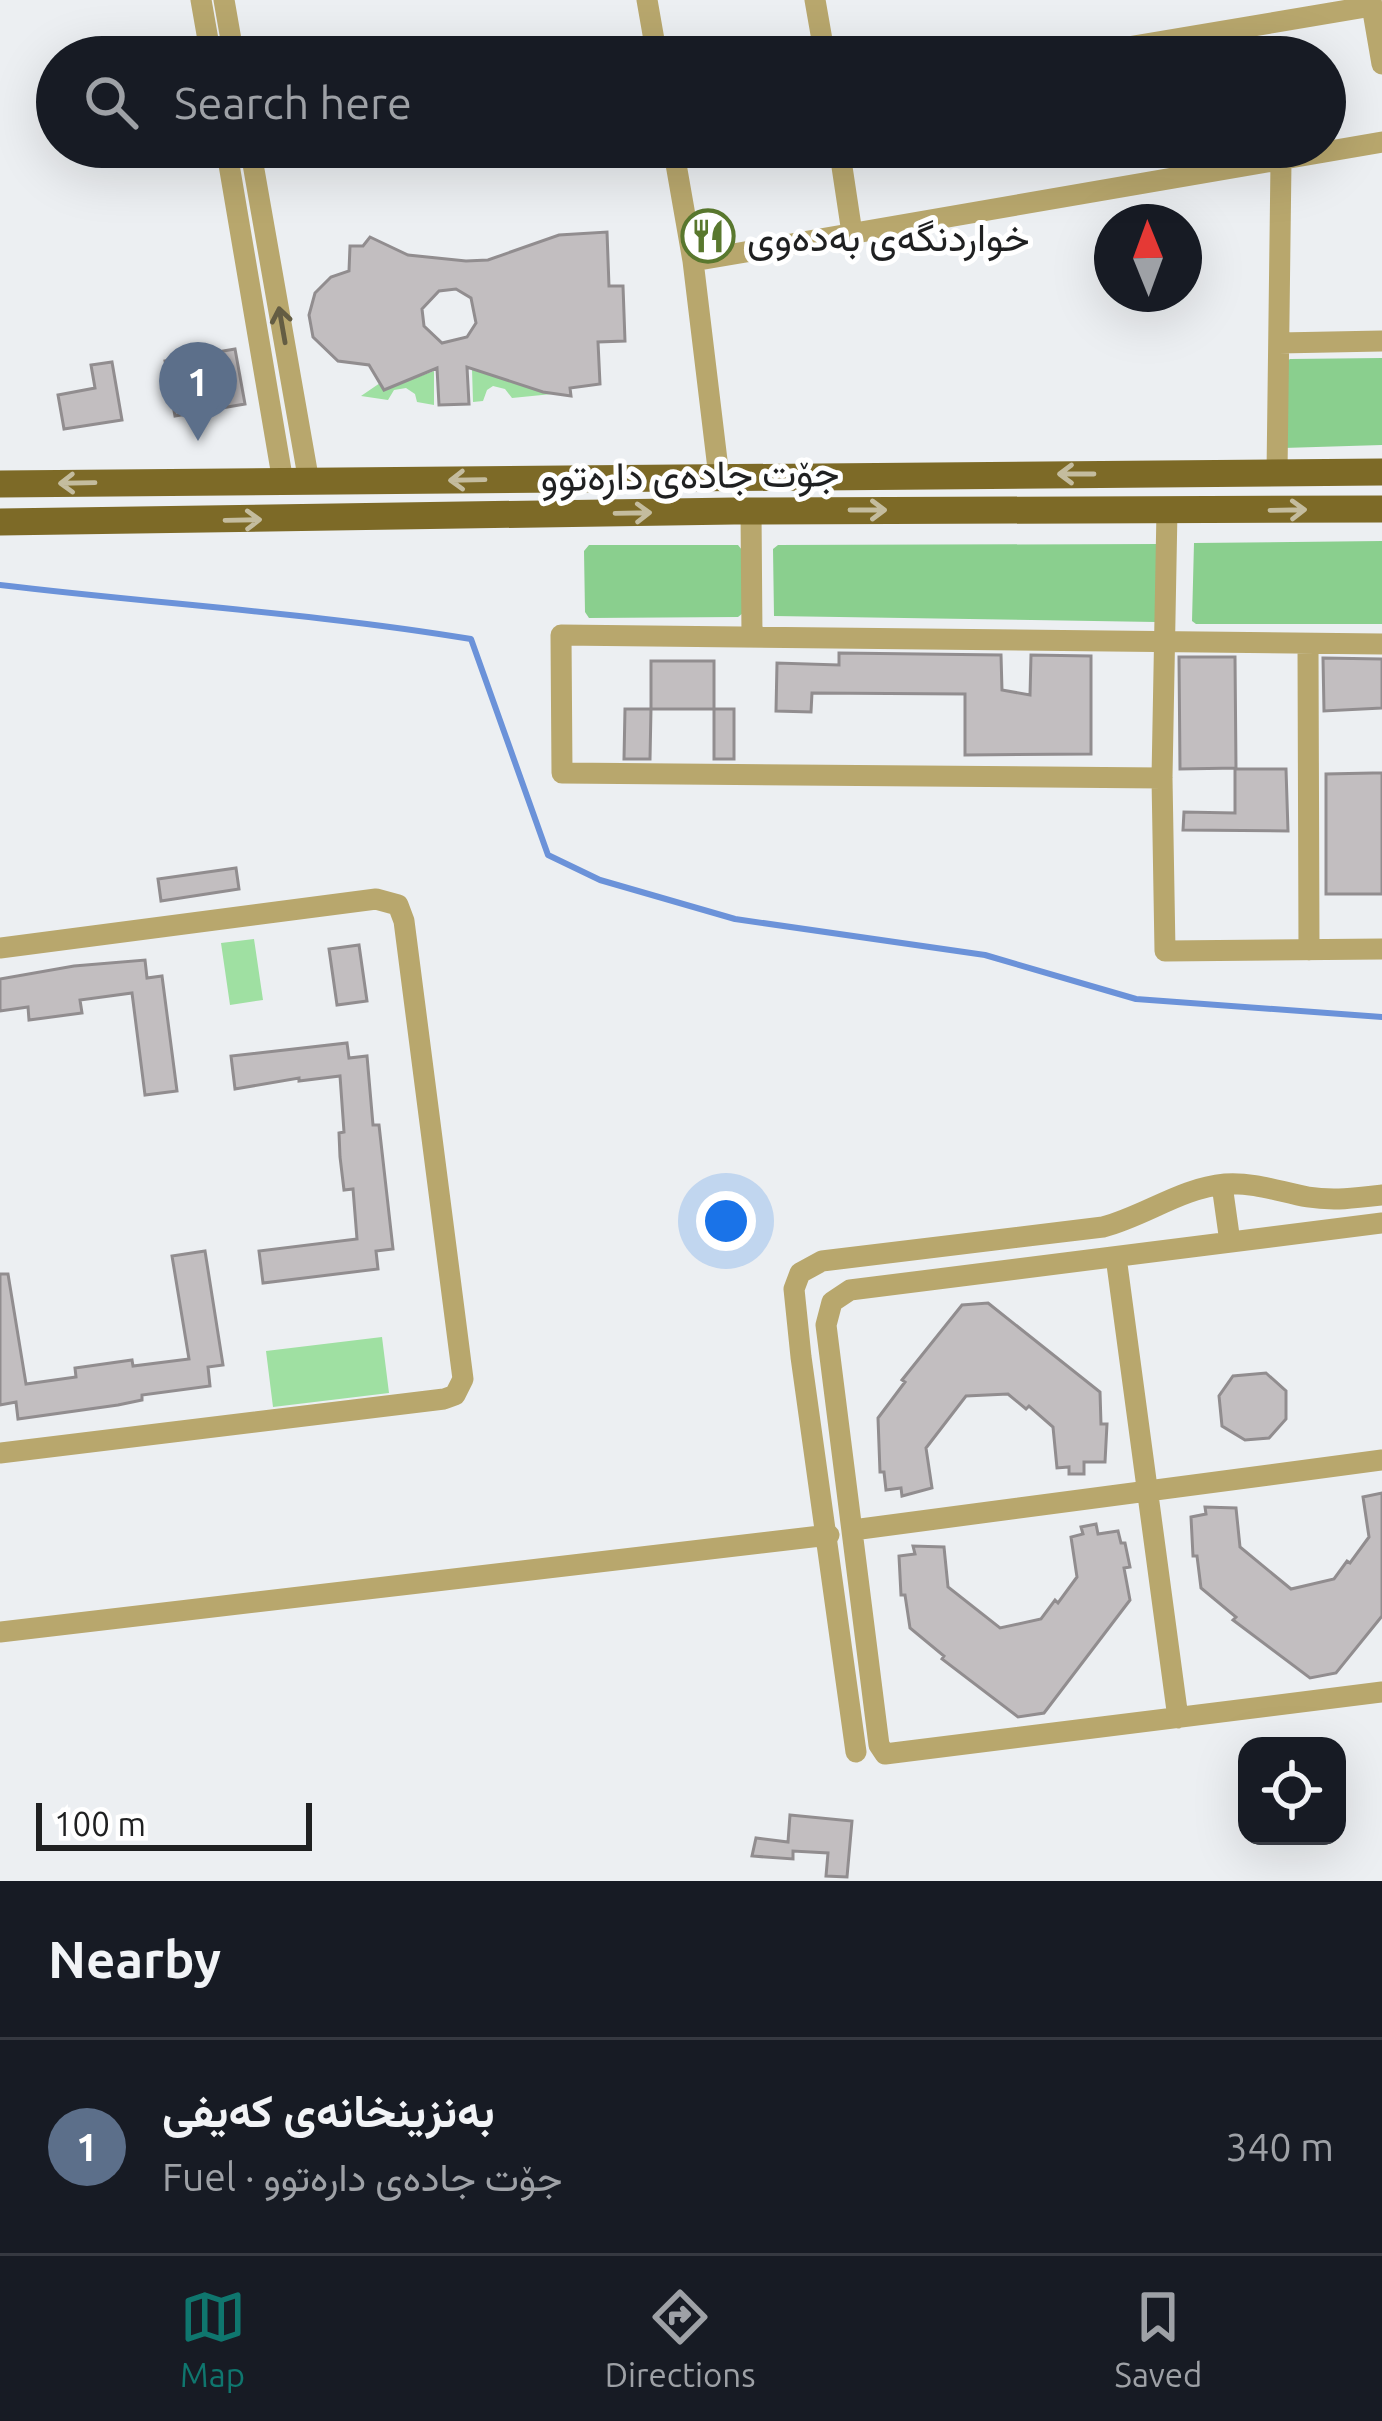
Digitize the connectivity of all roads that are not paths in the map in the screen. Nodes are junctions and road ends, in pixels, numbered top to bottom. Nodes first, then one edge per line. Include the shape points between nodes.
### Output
1 (201, 0) edge
2 (224, 0) edge
3 (647, 0) edge
4 (815, 0) edge
5 (1371, 3) edge
6 (207, 36) edge
7 (230, 36) edge
8 (653, 36) edge
9 (821, 36) edge
10 (1186, 36) edge
11 (1382, 64) edge
12 (1382, 142) edge
13 (1346, 149) edge
14 (229, 168) edge
15 (254, 168) edge
16 (677, 168) edge
17 (842, 168) edge
18 (1245, 168) edge
19 (1281, 168) edge
20 (852, 233) junction
21 (693, 261) junction
22 (1382, 341) edge
23 (1279, 343) junction
24 (295, 400) junction
25 (269, 406) junction
26 (1382, 472) edge
27 (1277, 473) junction
28 (994, 474) junction
29 (719, 477) junction
30 (296, 482) junction
31 (0, 484) edge
32 (1382, 509) edge
33 (994, 510) junction
34 (1168, 510) junction
35 (751, 511) junction
36 (0, 522) edge
37 (752, 637) junction
38 (1167, 643) junction
39 (1382, 644) edge
40 (1308, 645) junction
41 (1162, 778) junction
42 (0, 948) edge
43 (1382, 949) edge
44 (1309, 950) junction
45 (1222, 1185) junction
46 (1382, 1195) edge
47 (1382, 1222) edge
48 (1230, 1242) junction
49 (1116, 1257) junction
50 (0, 1453) edge
51 (1382, 1460) edge
52 (1147, 1490) junction
53 (853, 1530) junction
54 (829, 1535) junction
55 (0, 1632) edge
56 (1382, 1692) edge
57 (1178, 1718) junction
58 (856, 1752) dead end

1 - 6 street
2 - 7 street
3 - 8 street
4 - 9 street
5 - 10 street
5 - 11 street
12 - 13 street
14 - 25 street
24 -> 15 street
16 - 21 street
17 - 20 street
18 - 20 street
19 - 23 street
20 - 21 street
21 - 29 street
22 - 23 street
23 - 27 street
24 - 25 street
24 - 30 street
25 - 30 street
26 - 27 main road, جۆت جادەی دارەتوو
27 -> 28 main road, جۆت جادەی دارەتوو
28 - 29 main road, جۆت جادەی دارەتوو
28 - 33 main road
29 -> 30 main road, جۆت جادەی دارەتوو
30 -> 31 main road, جۆت جادەی دارەتوو
34 -> 32 main road, جۆت جادەی دارەتوو
33 - 34 main road, جۆت جادەی دارەتوو
35 -> 33 main road, جۆت جادەی دارەتوو
34 - 38 street
36 -> 35 main road, جۆت جادەی دارەتوو
35 - 37 street
37 - 38 street
37 - 41 street via 561,635 562,772
38 - 40 street
38 - 41 street
39 - 40 street
40 - 44 street
41 - 44 street via 1165,951
42 - 50 street via 376,899 398,905 464,1379 444,1399
43 - 44 street
45 - 46 street via 1324,1199
45 - 48 street
45 - 54 street via 1103,1227 806,1267 795,1297
47 - 48 street
48 - 49 street
49 - 52 street
49 - 53 street via 838,1294 826,1325
51 - 52 street
52 - 53 street
52 - 57 street
53 - 57 street via 885,1754
54 - 55 street
54 - 58 street
56 - 57 street

